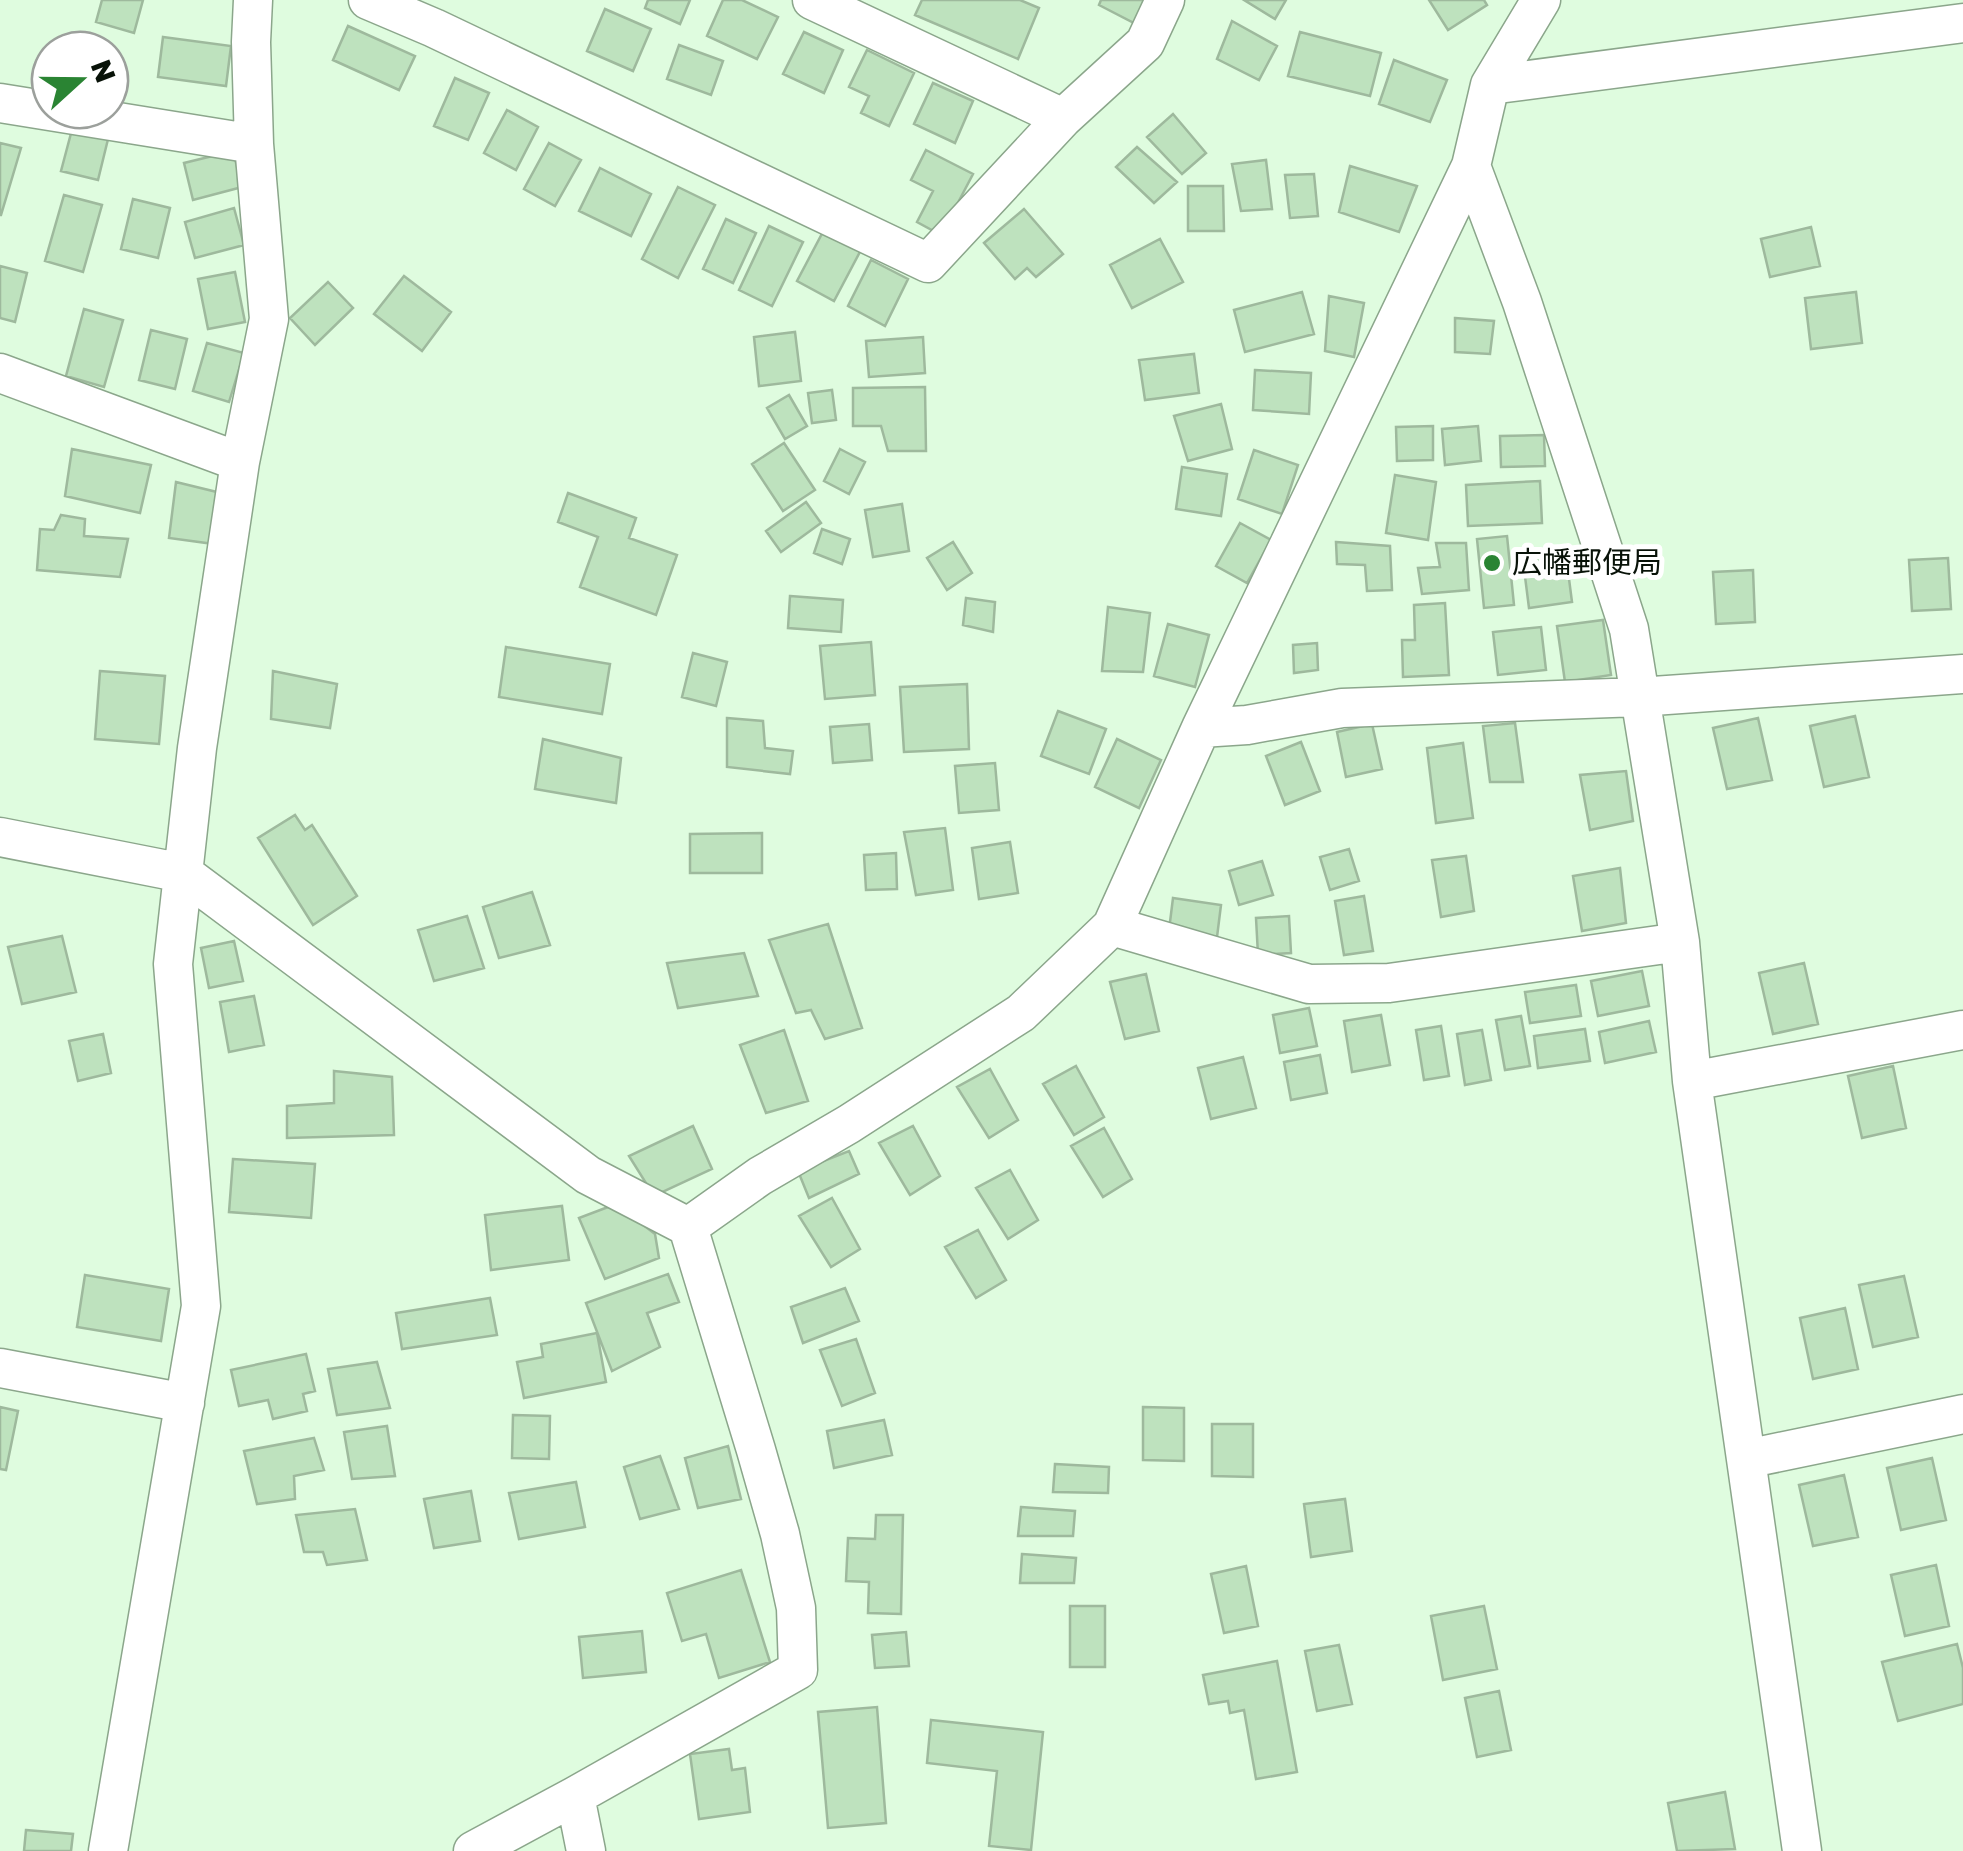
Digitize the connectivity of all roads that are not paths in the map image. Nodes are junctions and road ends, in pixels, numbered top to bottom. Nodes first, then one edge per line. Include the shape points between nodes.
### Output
1 (254, 0) edge
2 (368, 0) edge
3 (812, 0) edge
4 (1165, 0) edge
5 (1541, 0) edge
6 (443, 14) edge
7 (1963, 24) edge
8 (1490, 85) junction
9 (0, 103) edge
10 (1063, 118) junction
11 (254, 144) junction
12 (1471, 166) junction
13 (0, 373) edge
14 (240, 462) junction
15 (1963, 674) edge
16 (1639, 696) junction
17 (1201, 728) junction
18 (0, 837) edge
19 (183, 873) junction
20 (1112, 926) junction
21 (1680, 942) junction
22 (1963, 1030) edge
23 (1692, 1081) junction
24 (688, 1226) junction
25 (0, 1368) edge
26 (185, 1404) junction
27 (1963, 1414) edge
28 (1746, 1459) junction
29 (575, 1796) junction
30 (108, 1851) edge
31 (473, 1851) edge
32 (586, 1851) edge
33 (1802, 1851) edge

1 - 11 street
2 - 6 street
3 - 10 street
4 - 10 street via 1146,42
5 - 8 street
6 - 10 street via 928,264
7 - 8 street
8 - 12 street
9 - 11 street
11 - 14 street via 269,318
12 - 16 street via 1629,629
12 - 17 street
13 - 14 street
14 - 19 street
15 - 16 street
16 - 17 street via 1342,708
16 - 21 street
17 - 20 street
18 - 19 street
19 - 24 street via 588,1175
19 - 26 street via 173,964 201,1306
20 - 21 street via 1308,984 1390,984
20 - 24 street via 1021,1013
21 - 23 street
22 - 23 street
23 - 28 street
24 - 29 street via 780,1534 796,1608 798,1670
25 - 26 street
26 - 30 street
27 - 28 street
28 - 33 street
29 - 31 street
29 - 32 street

